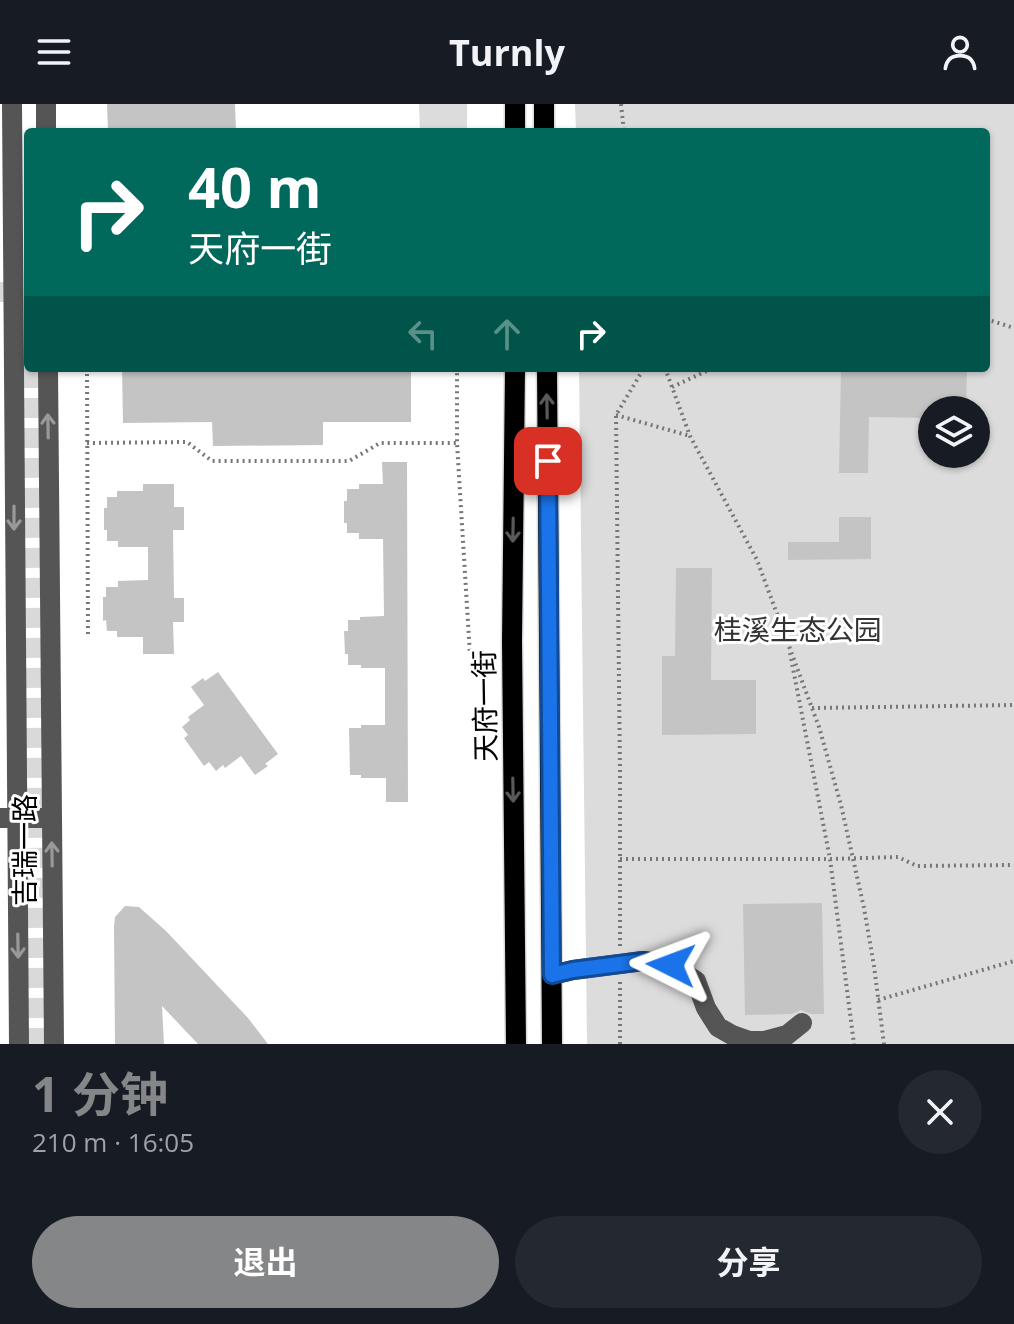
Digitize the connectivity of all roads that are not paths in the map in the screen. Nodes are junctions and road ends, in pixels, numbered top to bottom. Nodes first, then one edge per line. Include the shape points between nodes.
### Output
1 (12, 104) edge
2 (46, 104) edge
3 (515, 104) edge
4 (544, 104) edge
5 (46, 128) edge
6 (515, 128) edge
7 (544, 128) edge
8 (14, 280) edge
9 (14, 304) edge
10 (48, 372) edge
11 (515, 372) edge
12 (547, 372) edge
13 (8, 818) edge
14 (52, 818) junction
15 (552, 975) junction
16 (802, 1023) dead end
17 (19, 1044) edge
18 (54, 1044) edge
19 (516, 1044) edge
20 (552, 1044) edge

1 - 8 street, 吉瑞一路
2 - 5 street
3 - 6 main road
4 - 7 main road
8 - 9 street, 吉瑞一路
9 -> 13 street, 吉瑞一路
14 -> 10 street, 吉瑞一路
11 -> 19 main road, 天府一街
15 -> 12 main road
13 - 14 street
13 -> 17 street, 吉瑞一路
18 -> 14 street, 吉瑞一路
15 - 16 street via 643,961 671,965 696,981 718,1027 732,1035 764,1041 787,1035
15 - 20 main road

